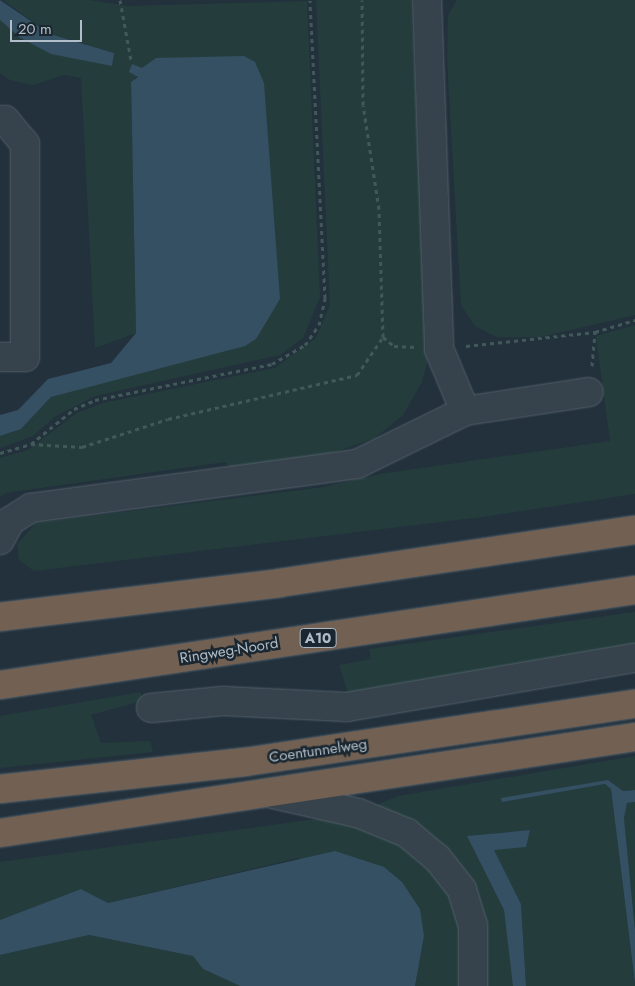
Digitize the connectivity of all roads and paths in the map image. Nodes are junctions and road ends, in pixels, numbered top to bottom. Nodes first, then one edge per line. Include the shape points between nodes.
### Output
1 (120, 0) edge
2 (310, 0) edge
3 (362, 0) edge
4 (427, 0) edge
5 (131, 60) dead end
6 (0, 120) edge
7 (635, 320) edge
8 (595, 332) junction
9 (382, 337) junction
10 (439, 349) junction
11 (0, 357) edge
12 (589, 392) joint
13 (465, 411) junction
14 (31, 444) junction
15 (0, 453) edge
16 (635, 530) edge
17 (0, 540) edge
18 (635, 590) edge
19 (0, 616) edge
20 (635, 658) edge
21 (0, 685) edge
22 (635, 704) edge
23 (151, 708) dead end
24 (635, 737) edge
25 (0, 789) edge
26 (267, 793) junction
27 (0, 833) edge
28 (473, 986) edge

1 - 5 path
2 - 14 path via 325,298 319,325 305,345 272,364 95,400 74,409
3 - 9 path via 363,105 379,209
4 - 10 lane
6 - 11 lane via 5,120 25,144 25,356
7 - 8 path
8 - 10 path
8 - 12 path
9 - 10 path via 394,346
9 - 14 path via 357,375 168,419 82,448
10 - 13 lane
12 - 13 lane
13 - 17 lane via 357,464 31,508 10,521
14 - 15 path
16 - 19 highway via 279,584
18 - 21 highway, Ringweg-Noord / A10
20 - 23 lane via 347,707 223,701
22 - 25 highway, Coentunnelweg via 245,762
24 - 26 highway
26 - 27 highway
26 - 28 lane via 358,813 407,834 438,859 462,890 474,925

